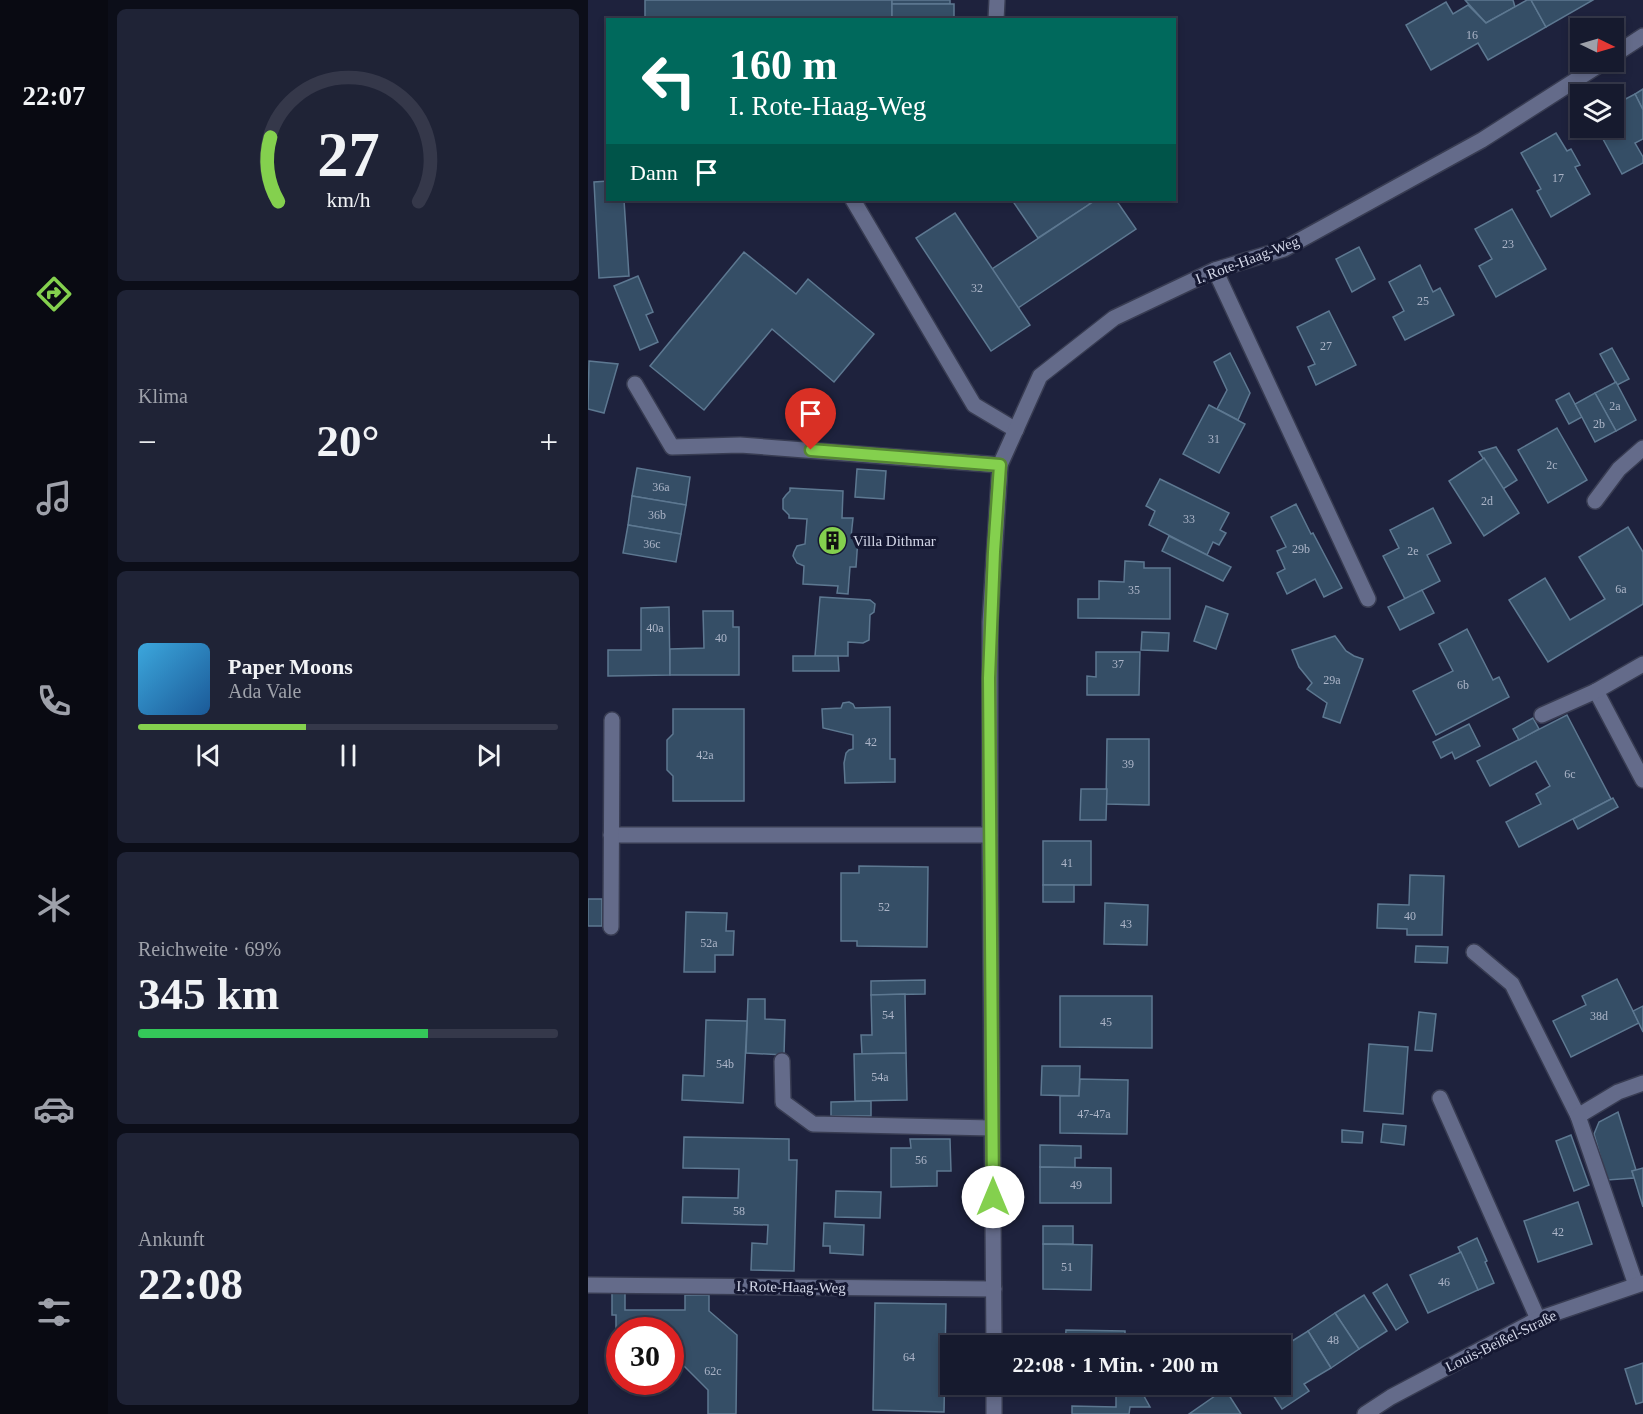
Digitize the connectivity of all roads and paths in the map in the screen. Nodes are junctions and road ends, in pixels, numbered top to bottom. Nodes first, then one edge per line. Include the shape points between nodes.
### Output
1 (997, 0) edge
2 (996, 18) edge
3 (1643, 36) edge
4 (1624, 48) edge
5 (1588, 72) edge
6 (854, 201) edge
7 (1215, 270) junction
8 (635, 384) dead end
9 (1016, 430) junction
10 (1643, 448) edge
11 (1000, 465) junction
12 (1595, 501) dead end
13 (1368, 600) dead end
14 (1643, 664) edge
15 (1596, 692) junction
16 (1542, 715) dead end
17 (612, 720) dead end
18 (1643, 780) edge
19 (611, 835) junction
20 (990, 835) junction
21 (611, 927) dead end
22 (1474, 952) dead end
23 (782, 1061) dead end
24 (1643, 1083) edge
25 (1440, 1098) dead end
26 (1578, 1116) junction
27 (992, 1128) junction
28 (1640, 1284) edge
29 (588, 1285) edge
30 (994, 1289) junction
31 (1538, 1319) junction
32 (994, 1335) edge
33 (994, 1395) edge
34 (994, 1414) edge
35 (1365, 1414) edge

1 - 2 street
3 - 4 street
5 - 7 street, I. Rote-Haag-Weg via 1482,140 1284,249
6 - 9 street via 974,405
7 - 9 street, I. Rote-Haag-Weg via 1114,318 1040,376
7 - 13 street
8 - 11 street via 672,447 740,445
9 - 11 street, I. Rote-Haag-Weg
10 - 12 street
11 - 20 street, I. Rote-Haag-Weg via 990,622
14 - 15 street
15 - 16 street
15 - 18 street
17 - 19 street
19 - 20 street
19 - 21 street
20 - 27 street, I. Rote-Haag-Weg
22 - 26 street via 1512,984
23 - 27 street via 783,1102 813,1124
24 - 26 street via 1617,1092
25 - 31 street
26 - 28 street
27 - 30 street, I. Rote-Haag-Weg
28 - 31 street, Louis-Beißel-Straße
29 - 30 street, I. Rote-Haag-Weg
30 - 32 street, I. Rote-Haag-Weg
31 - 35 street, Louis-Beißel-Straße
33 - 34 street

